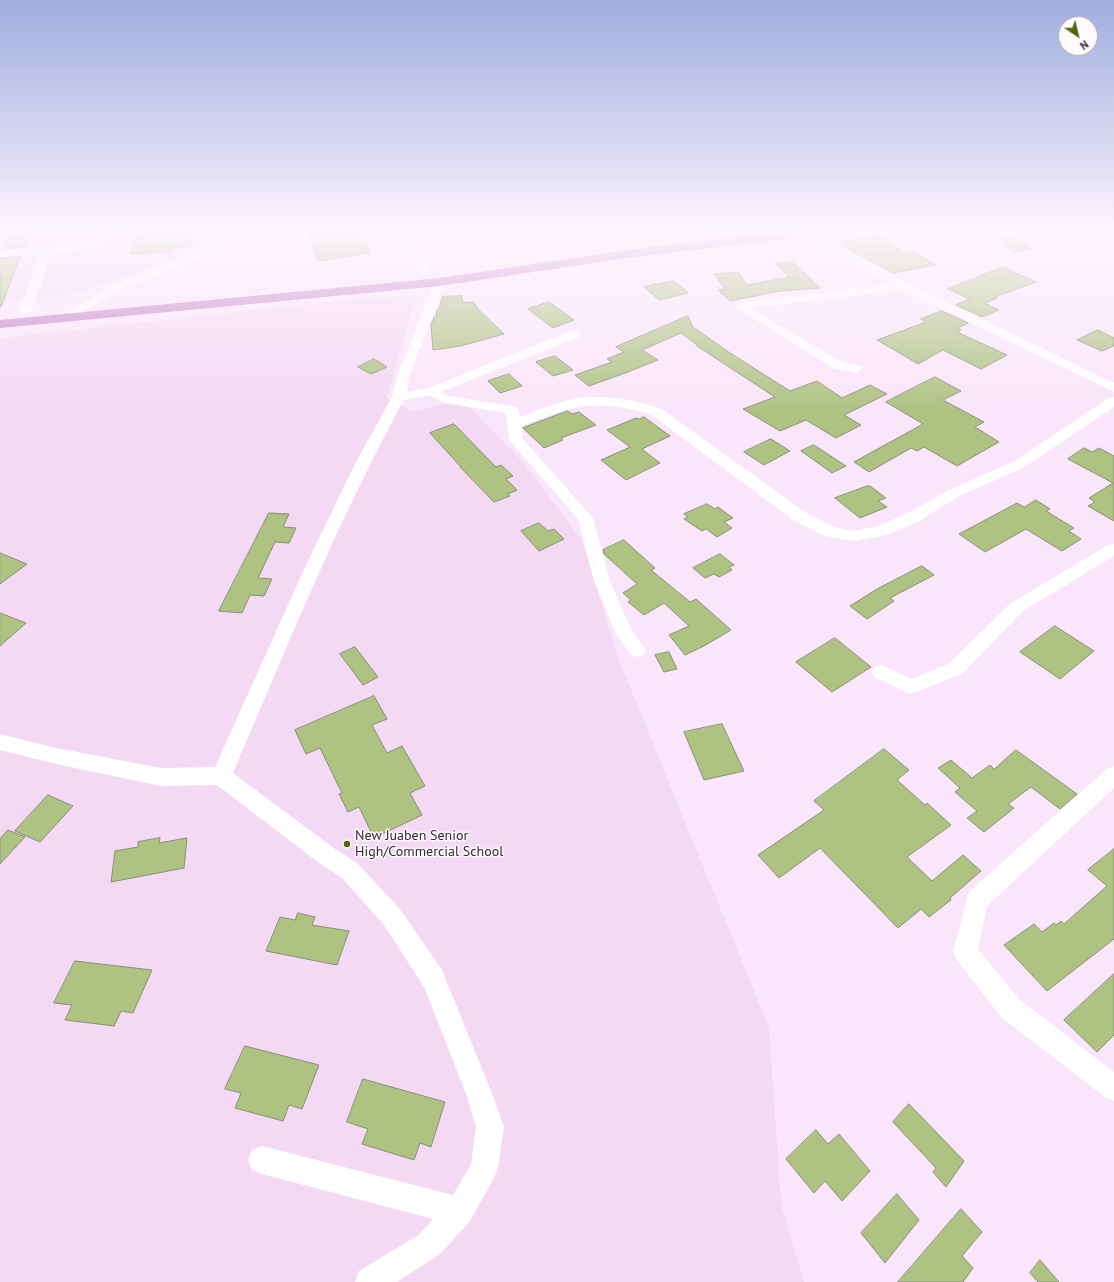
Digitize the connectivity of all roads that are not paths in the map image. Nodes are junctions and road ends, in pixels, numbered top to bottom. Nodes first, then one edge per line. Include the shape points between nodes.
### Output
1 (32, 293) edge
2 (107, 293) edge
3 (215, 293) edge
4 (327, 293) edge
5 (436, 293) edge
6 (847, 293) edge
7 (919, 293) edge
8 (82, 306) junction
9 (25, 311) junction
10 (0, 314) edge
11 (63, 318) junction
12 (0, 324) edge
13 (575, 334) dead end
14 (856, 369) dead end
15 (1114, 388) edge
16 (431, 390) junction
17 (399, 397) junction
18 (1114, 401) edge
19 (514, 424) junction
20 (1114, 549) edge
21 (637, 650) dead end
22 (881, 672) dead end
23 (0, 742) edge
24 (1114, 775) edge
25 (221, 776) junction
26 (1114, 1088) edge
27 (262, 1160) dead end
28 (460, 1211) junction
29 (370, 1282) edge

1 - 9 street
2 - 8 street
3 - 8 highway
4 - 11 highway
5 - 17 street via 403,378
6 - 14 street via 741,307 838,365
7 - 15 street
8 - 9 highway
8 - 11 street
9 - 10 highway
11 - 12 highway
13 - 16 street
16 - 17 street
16 - 19 street via 444,399 512,410
17 - 25 street via 363,462 314,565
18 - 19 street via 1018,465 954,493 912,518 881,531 854,536 830,532 799,516 658,413 644,406 609,402 574,403
19 - 21 street via 516,440 585,518 602,581 622,629
20 - 22 street via 1017,607 955,669 911,686
23 - 25 street via 162,777
24 - 26 street via 977,900 965,952 1010,1008
25 - 28 street via 350,871 392,917 433,979 490,1127 484,1168
27 - 28 street
28 - 29 street via 430,1244

